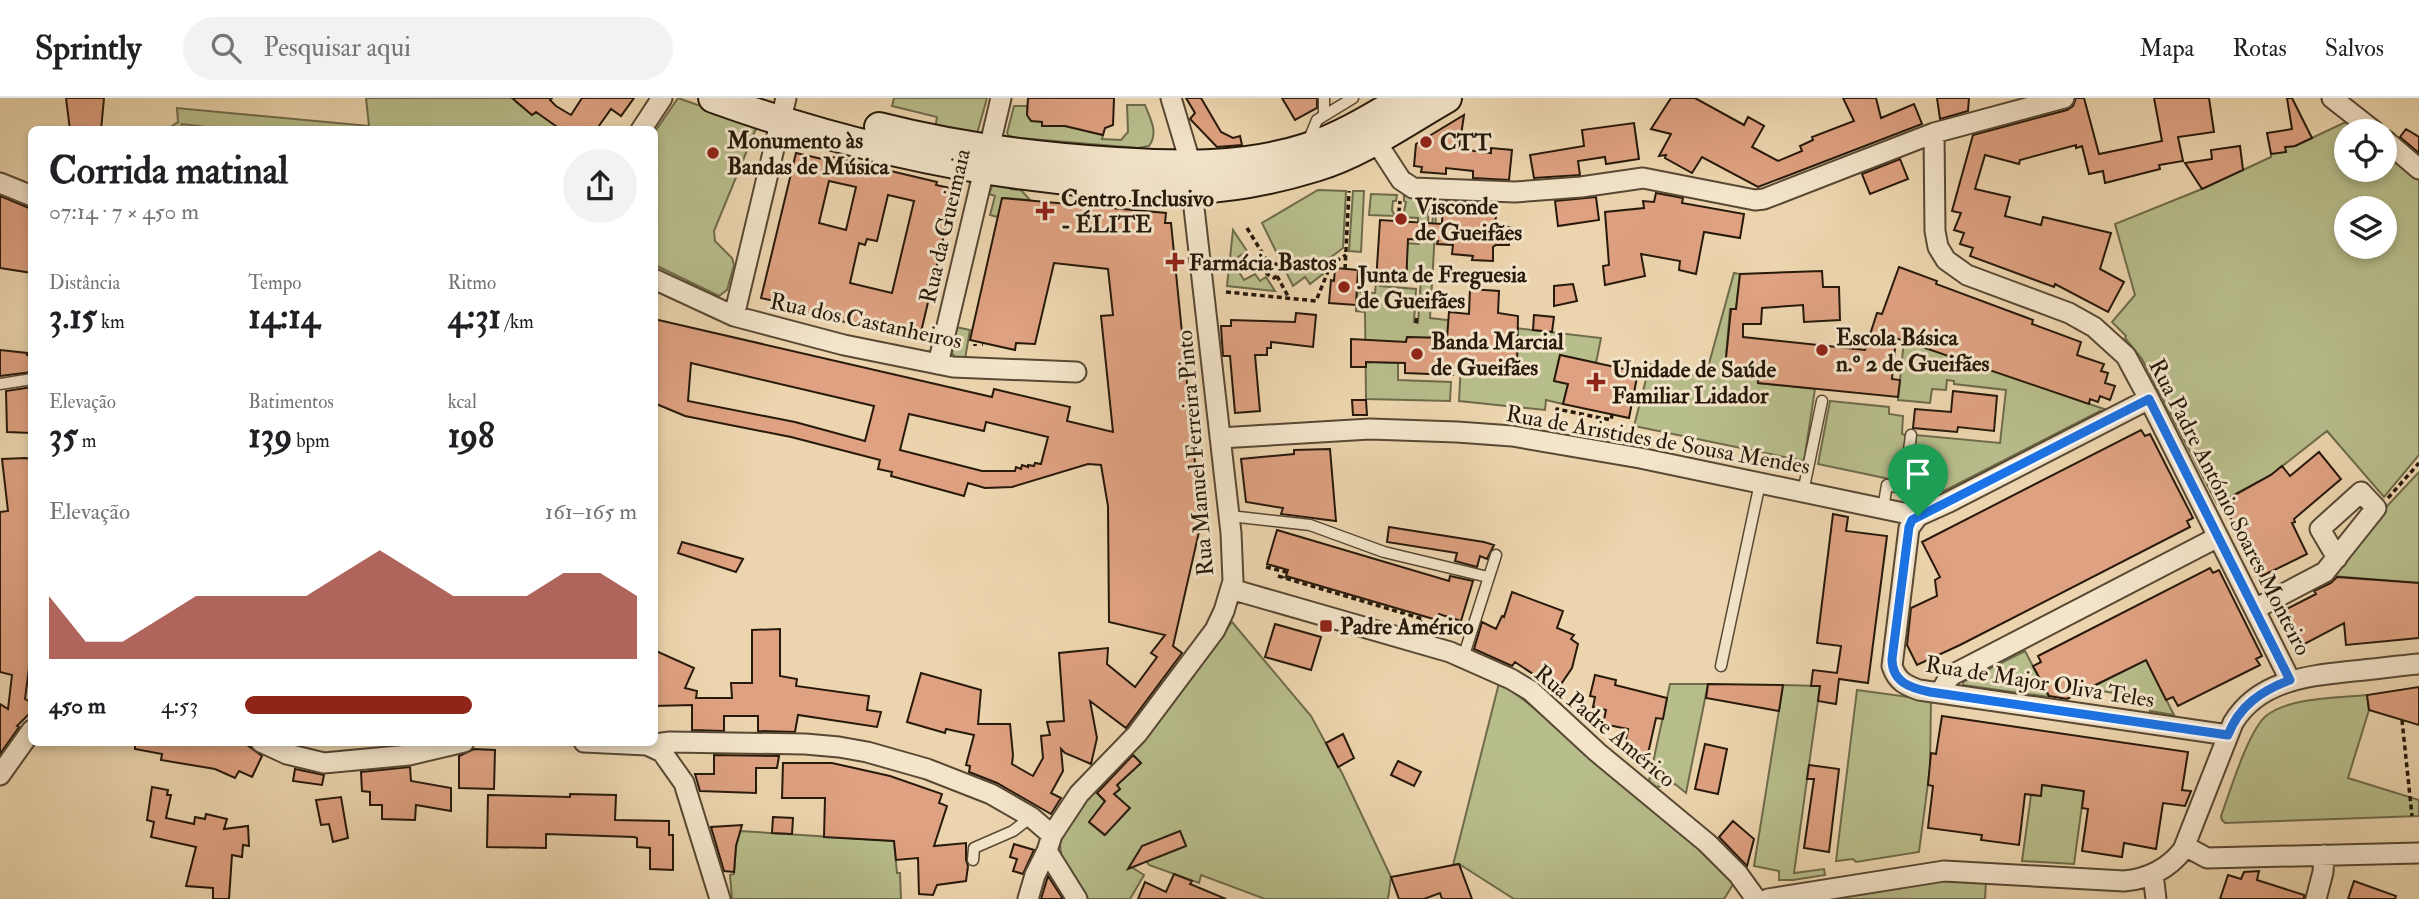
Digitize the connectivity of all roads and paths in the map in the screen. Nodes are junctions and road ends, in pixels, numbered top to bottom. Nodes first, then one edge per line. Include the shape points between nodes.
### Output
1 (662, 98) edge
2 (713, 98) edge
3 (1001, 98) edge
4 (1171, 98) edge
5 (1324, 98) edge
6 (1405, 98) edge
7 (1447, 98) edge
8 (2064, 98) edge
9 (2332, 98) edge
10 (782, 104) edge
11 (1324, 115) junction
12 (2359, 119) edge
13 (1364, 120) edge
14 (644, 126) edge
15 (1934, 133) junction
16 (1305, 148) junction
17 (2397, 150) edge
18 (985, 160) junction
19 (2419, 169) edge
20 (1191, 177) junction
21 (0, 183) edge
22 (1349, 191) dead end
23 (28, 194) edge
24 (1399, 210) dead end
25 (1398, 221) dead end
26 (1247, 228) dead end
27 (1346, 255) junction
28 (1269, 264) junction
29 (1345, 269) dead end
30 (1277, 276) junction
31 (658, 281) edge
32 (1226, 292) dead end
33 (1289, 298) junction
34 (734, 316) junction
35 (1416, 316) dead end
36 (1416, 323) dead end
37 (938, 364) junction
38 (1076, 372) dead end
39 (28, 380) edge
40 (0, 384) edge
41 (2149, 399) junction
42 (1822, 401) dead end
43 (1556, 412) dead end
44 (1612, 415) dead end
45 (1911, 435) dead end
46 (1220, 438) junction
47 (2419, 463) edge
48 (1760, 483) junction
49 (1803, 492) junction
50 (1883, 508) junction
51 (2375, 509) junction
52 (1230, 516) junction
53 (1918, 516) junction
54 (2218, 537) junction
55 (1496, 555) dead end
56 (2337, 558) junction
57 (1266, 567) dead end
58 (1278, 576) dead end
59 (1488, 577) junction
60 (1284, 578) junction
61 (1231, 589) junction
62 (2255, 609) junction
63 (1422, 622) dead end
64 (1463, 658) junction
65 (2419, 664) edge
66 (1721, 666) dead end
67 (2290, 680) junction
68 (1940, 693) junction
69 (2402, 720) dead end
70 (2228, 735) junction
71 (28, 736) edge
72 (658, 744) edge
73 (270, 746) edge
74 (447, 746) edge
75 (649, 746) edge
76 (0, 775) edge
77 (2412, 816) dead end
78 (1031, 817) junction
79 (1050, 843) junction
80 (2185, 846) junction
81 (2419, 853) edge
82 (2324, 855) junction
83 (972, 860) dead end
84 (2153, 874) junction
85 (720, 899) edge
86 (1028, 899) edge
87 (1077, 899) edge
88 (1756, 899) edge
89 (1768, 899) edge
90 (2156, 899) edge
91 (2316, 899) edge

1 - 14 street
2 - 10 main road
3 - 18 street, Rua da Gueimaia
4 - 20 street, Rua Manuel Ferreira Pinto via 1184,135
5 - 11 lane
6 - 13 main road
7 - 13 main road
8 - 15 street
9 - 12 street
10 - 18 main road via 915,136
10 - 34 street
11 - 13 lane
11 - 16 lane via 1317,120
13 - 15 street via 1401,180 1413,188 1515,192 1643,178 1755,200
13 - 16 main road
13 - 20 main road via 1339,159 1236,185
15 - 41 street, Rua Padre António Soares Monteiro via 1935,231 1946,260 1967,275 2094,327 2126,356
16 - 20 main road
17 - 19 street
18 - 20 main road via 1082,160
18 - 37 street, Rua da Gueimaia
20 - 46 street, Rua Manuel Ferreira Pinto
21 - 23 street
22 - 27 path
24 - 25 path
26 - 28 path
27 - 29 path
27 - 33 path via 1331,264 1316,301
28 - 30 path via 1279,266
28 - 30 path via 1267,274
30 - 33 path
31 - 34 street, Rua dos Castanheiros
32 - 33 path
34 - 37 street, Rua dos Castanheiros
35 - 36 path
37 - 38 street, Rua dos Castanheiros
39 - 40 lane
41 - 53 street
41 - 54 street, Rua Padre António Soares Monteiro
42 - 49 lane
43 - 44 path via 1568,410 1611,420
45 - 50 lane via 1904,489 1887,485
46 - 48 street, Rua de Aristides de Sousa Mendes via 1370,429 1479,433 1579,446
46 - 52 street, Rua Manuel Ferreira Pinto
47 - 51 path
48 - 49 street, Rua de Aristides de Sousa Mendes
48 - 66 lane
49 - 50 street, Rua de Aristides de Sousa Mendes
50 - 53 street, Rua de Aristides de Sousa Mendes
51 - 56 street
51 - 56 street via 2361,492 2319,529
52 - 59 lane via 1310,524 1384,552
52 - 61 street, Rua Manuel Ferreira Pinto
53 - 68 street, Rua de Major Oliva Teles via 1909,527 1892,666 1904,684
54 - 62 street, Rua Padre António Soares Monteiro
54 - 68 street via 1952,675
55 - 59 lane
56 - 62 street via 2325,572
57 - 60 path via 1286,572
58 - 60 path
59 - 64 lane
60 - 63 path
61 - 64 street, Rua Padre Américo
61 - 79 street, Rua Manuel Ferreira Pinto via 1215,630 1137,734 1079,794
62 - 67 street, Rua Padre António Soares Monteiro
64 - 88 street, Rua Padre Américo via 1531,691 1707,843
65 - 67 street
67 - 70 street via 2252,700 2239,712
68 - 70 street, Rua de Major Oliva Teles
69 - 77 path
70 - 80 street
71 - 76 street
72 - 78 street via 839,747 927,769 991,794
73 - 74 street via 324,763 409,755
75 - 85 street via 662,752 684,783
78 - 79 street
78 - 83 lane via 1013,831 974,848
79 - 86 street, Rua Manuel Ferreira Pinto
79 - 87 street
80 - 82 street via 2207,858
80 - 84 street via 2177,858
81 - 82 street
82 - 91 street
84 - 89 street via 2124,881 1944,871
84 - 90 street

